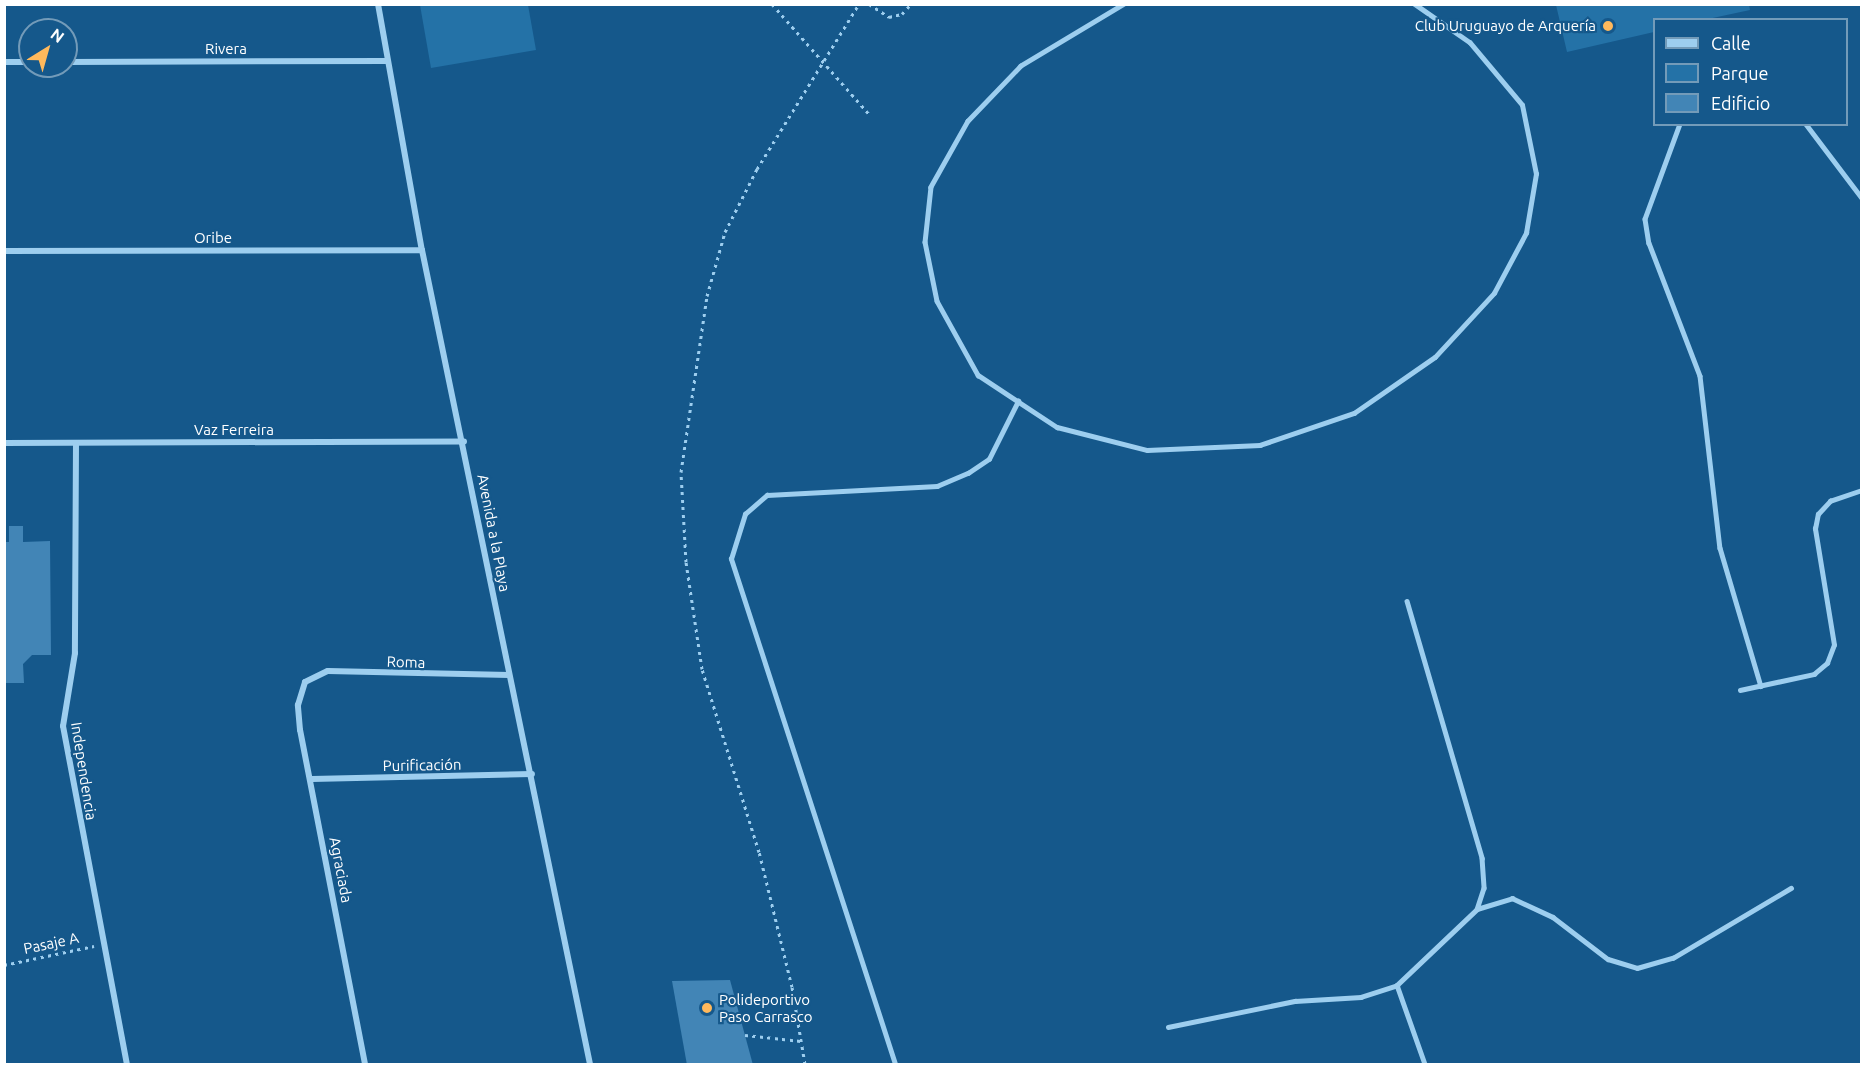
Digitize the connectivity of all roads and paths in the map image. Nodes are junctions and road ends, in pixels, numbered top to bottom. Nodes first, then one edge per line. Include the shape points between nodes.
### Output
1 (378, 4) edge
2 (772, 4) edge
3 (870, 4) edge
4 (911, 4) edge
5 (1124, 4) edge
6 (1414, 4) edge
7 (386, 61) junction
8 (78, 62) edge
9 (870, 115) dead end
10 (1679, 126) edge
11 (1808, 126) edge
12 (1862, 198) edge
13 (422, 250) junction
14 (4, 251) edge
15 (1018, 401) junction
16 (464, 441) junction
17 (4, 443) edge
18 (76, 443) junction
19 (1862, 490) edge
20 (1407, 601) dead end
21 (509, 675) junction
22 (305, 682) joint
23 (1761, 686) junction
24 (1740, 690) dead end
25 (532, 774) junction
26 (312, 779) junction
27 (1791, 888) dead end
28 (1477, 909) junction
29 (103, 944) junction
30 (4, 965) edge
31 (1397, 985) junction
32 (1168, 1027) dead end
33 (745, 1035) dead end
34 (127, 1065) edge
35 (365, 1065) edge
36 (590, 1065) edge
37 (804, 1065) edge
38 (895, 1065) edge
39 (1425, 1065) edge

1 - 7 street, Avenida a la Playa
2 - 9 path
3 - 4 path via 890,17 902,14
5 - 15 lane via 1021,66 968,121 931,187 925,242 937,301 978,375
6 - 15 lane via 1470,43 1522,105 1536,174 1526,233 1494,293 1435,357 1354,413 1260,445 1147,450 1057,427
7 - 8 street, Rivera
7 - 13 street, Avenida a la Playa
10 - 23 lane via 1645,219 1649,243 1700,376 1720,548
11 - 12 lane
13 - 14 street, Oribe
13 - 16 street, Avenida a la Playa
15 - 38 lane via 989,459 968,473 937,486 767,495 745,514 731,559
16 - 18 street, Vaz Ferreira
16 - 21 street, Avenida a la Playa
17 - 18 street, Vaz Ferreira
18 - 29 street, Independencia via 75,653 63,707 63,726
19 - 23 lane via 1830,501 1818,514 1815,529 1834,645 1827,663 1814,674
20 - 28 lane via 1482,858 1484,888
21 - 22 street, Roma via 328,671
21 - 25 street, Avenida a la Playa
22 - 26 street, Agraciada via 298,705
23 - 24 lane
25 - 26 street, Purificación
25 - 36 street, Avenida a la Playa
26 - 35 street, Agraciada
27 - 28 lane via 1673,958 1637,968 1608,959 1553,917 1512,898
28 - 31 lane
29 - 30 path, Pasaje A
29 - 34 street, Independencia
31 - 32 lane via 1361,997 1295,1001
31 - 39 lane
33 - 37 path via 801,1041

